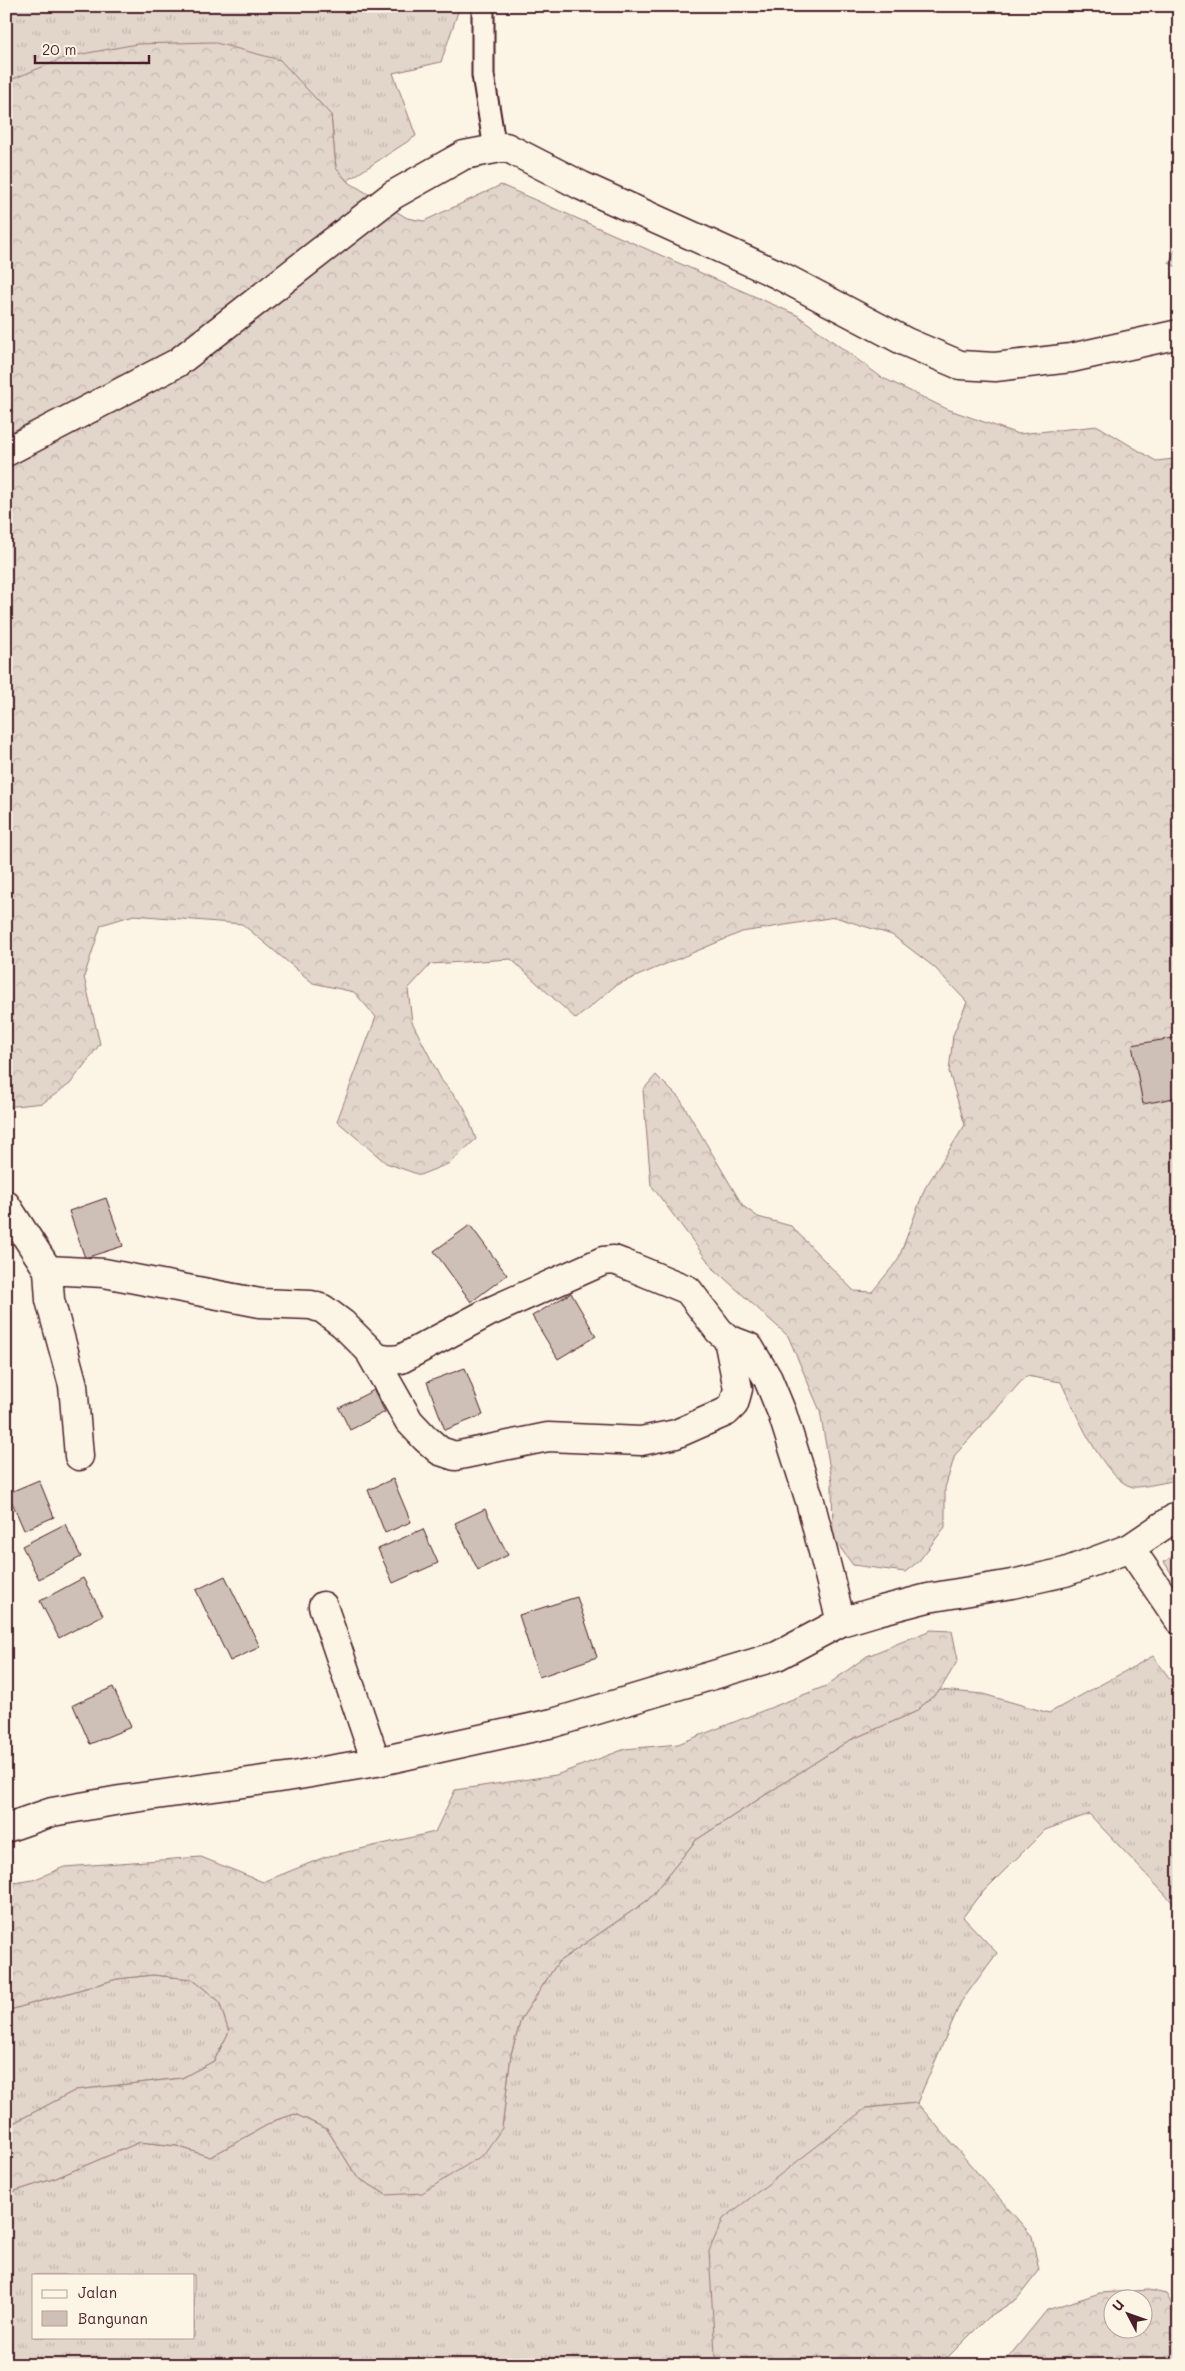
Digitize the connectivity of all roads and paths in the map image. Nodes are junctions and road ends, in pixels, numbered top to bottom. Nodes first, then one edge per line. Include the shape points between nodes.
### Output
1 (483, 6) edge
2 (495, 149) junction
3 (1179, 334) edge
4 (6, 452) edge
5 (6, 1205) edge
6 (48, 1270) junction
7 (728, 1339) junction
8 (371, 1354) junction
9 (79, 1456) dead end
10 (1179, 1515) edge
11 (1130, 1548) junction
12 (323, 1606) dead end
13 (1179, 1620) edge
14 (841, 1622) junction
15 (376, 1762) junction
16 (6, 1828) edge

1 - 2 lane via 483,75
2 - 3 street via 506,147 582,186 777,274 906,342 960,365 995,368 1070,358
2 - 4 street via 464,155 393,196 176,363
5 - 6 street
6 - 8 street via 104,1273 260,1303 311,1305 323,1309 343,1324
6 - 9 street via 50,1300 74,1385
7 - 8 street via 688,1290 614,1260 603,1261 489,1312 401,1359 382,1360
7 - 8 street via 738,1389 734,1404 726,1412 676,1434 641,1441 548,1437 455,1456 440,1451 409,1421
7 - 14 street via 749,1347 768,1379 782,1413 810,1500
10 - 11 street
11 - 13 street
11 - 14 street via 1065,1572 928,1598
12 - 15 street
14 - 15 street via 768,1659 554,1722
15 - 16 street via 52,1812

